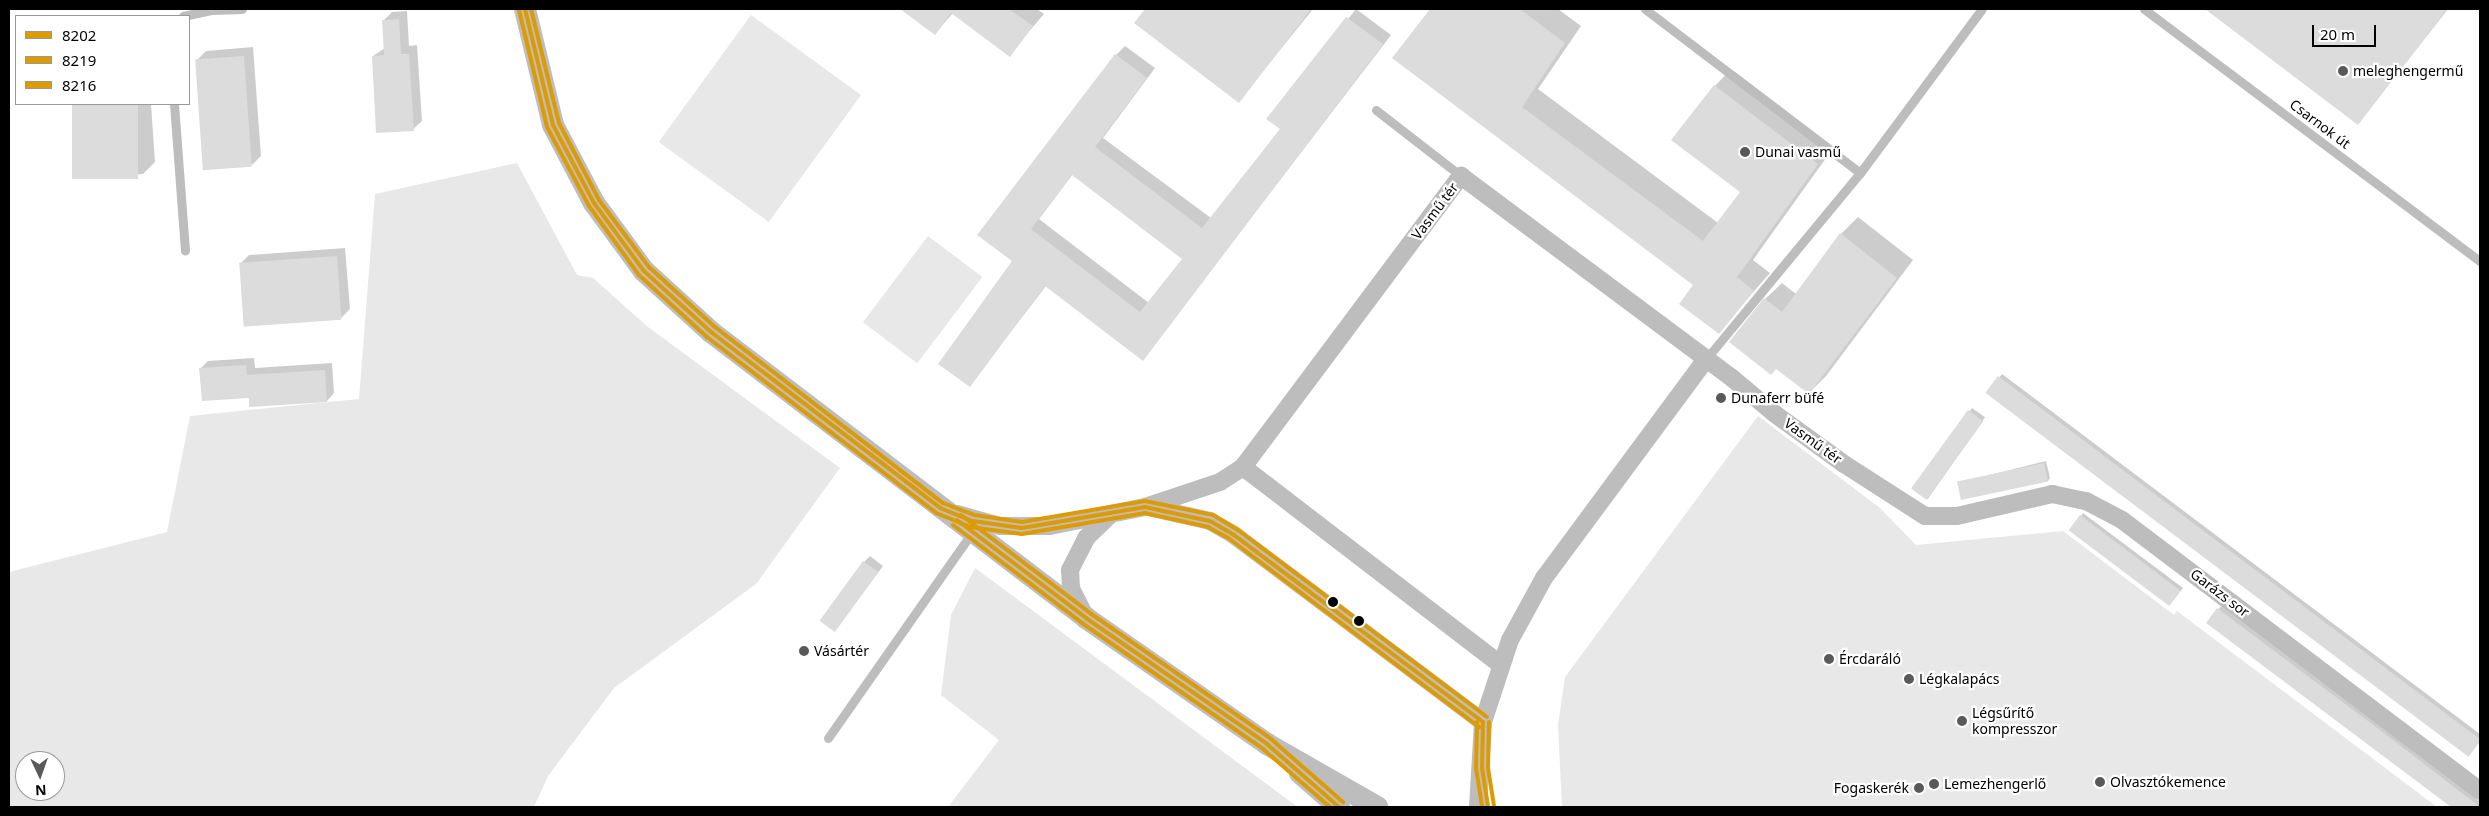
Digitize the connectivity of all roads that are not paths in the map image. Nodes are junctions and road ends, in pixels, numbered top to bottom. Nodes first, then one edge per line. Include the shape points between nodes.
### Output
1 (242, 9) edge
2 (525, 9) edge
3 (1645, 9) edge
4 (1982, 9) edge
5 (2144, 9) edge
6 (189, 15) edge
7 (174, 105) edge
8 (1376, 110) dead end
9 (1860, 173) junction
10 (1461, 176) junction
11 (185, 251) dead end
12 (2480, 261) edge
13 (1706, 359) junction
14 (1243, 467) junction
15 (1145, 507) junction
16 (940, 508) junction
17 (1110, 516) junction
18 (1925, 516) joint
19 (973, 530) junction
20 (1086, 618) junction
21 (1500, 664) junction
22 (1483, 722) junction
23 (828, 738) dead end
24 (1267, 744) junction
25 (1482, 768) junction
26 (2480, 791) edge
27 (1339, 807) edge
28 (1377, 807) edge
29 (1478, 807) edge
30 (1488, 807) edge

1 - 6 lane
2 - 16 street via 553,125 594,203 644,271 711,332
3 - 9 lane
4 - 9 lane
5 - 12 lane, Csarnok út
7 - 11 lane
8 - 10 lane
9 - 13 lane
10 - 13 street, Vasmű tér
10 - 14 street, Vasmű tér
13 - 18 street, Vasmű tér via 1844,464
13 - 21 street via 1544,578
14 - 15 street, Vasmű tér via 1220,482
14 - 21 street
15 - 17 street, Vasmű tér
15 - 22 street via 1210,521 1234,536
16 - 17 street, Vasmű tér via 973,521 1022,528
16 - 19 street
17 - 20 street via 1086,538 1070,570 1071,588
18 - 26 street, Garázs sor via 1957,516 2052,494 2086,501 2122,520
19 - 20 street
19 - 23 lane
20 - 24 street
21 - 22 street
22 - 25 street
24 - 27 street
24 - 28 street
25 - 29 street
25 - 30 street

